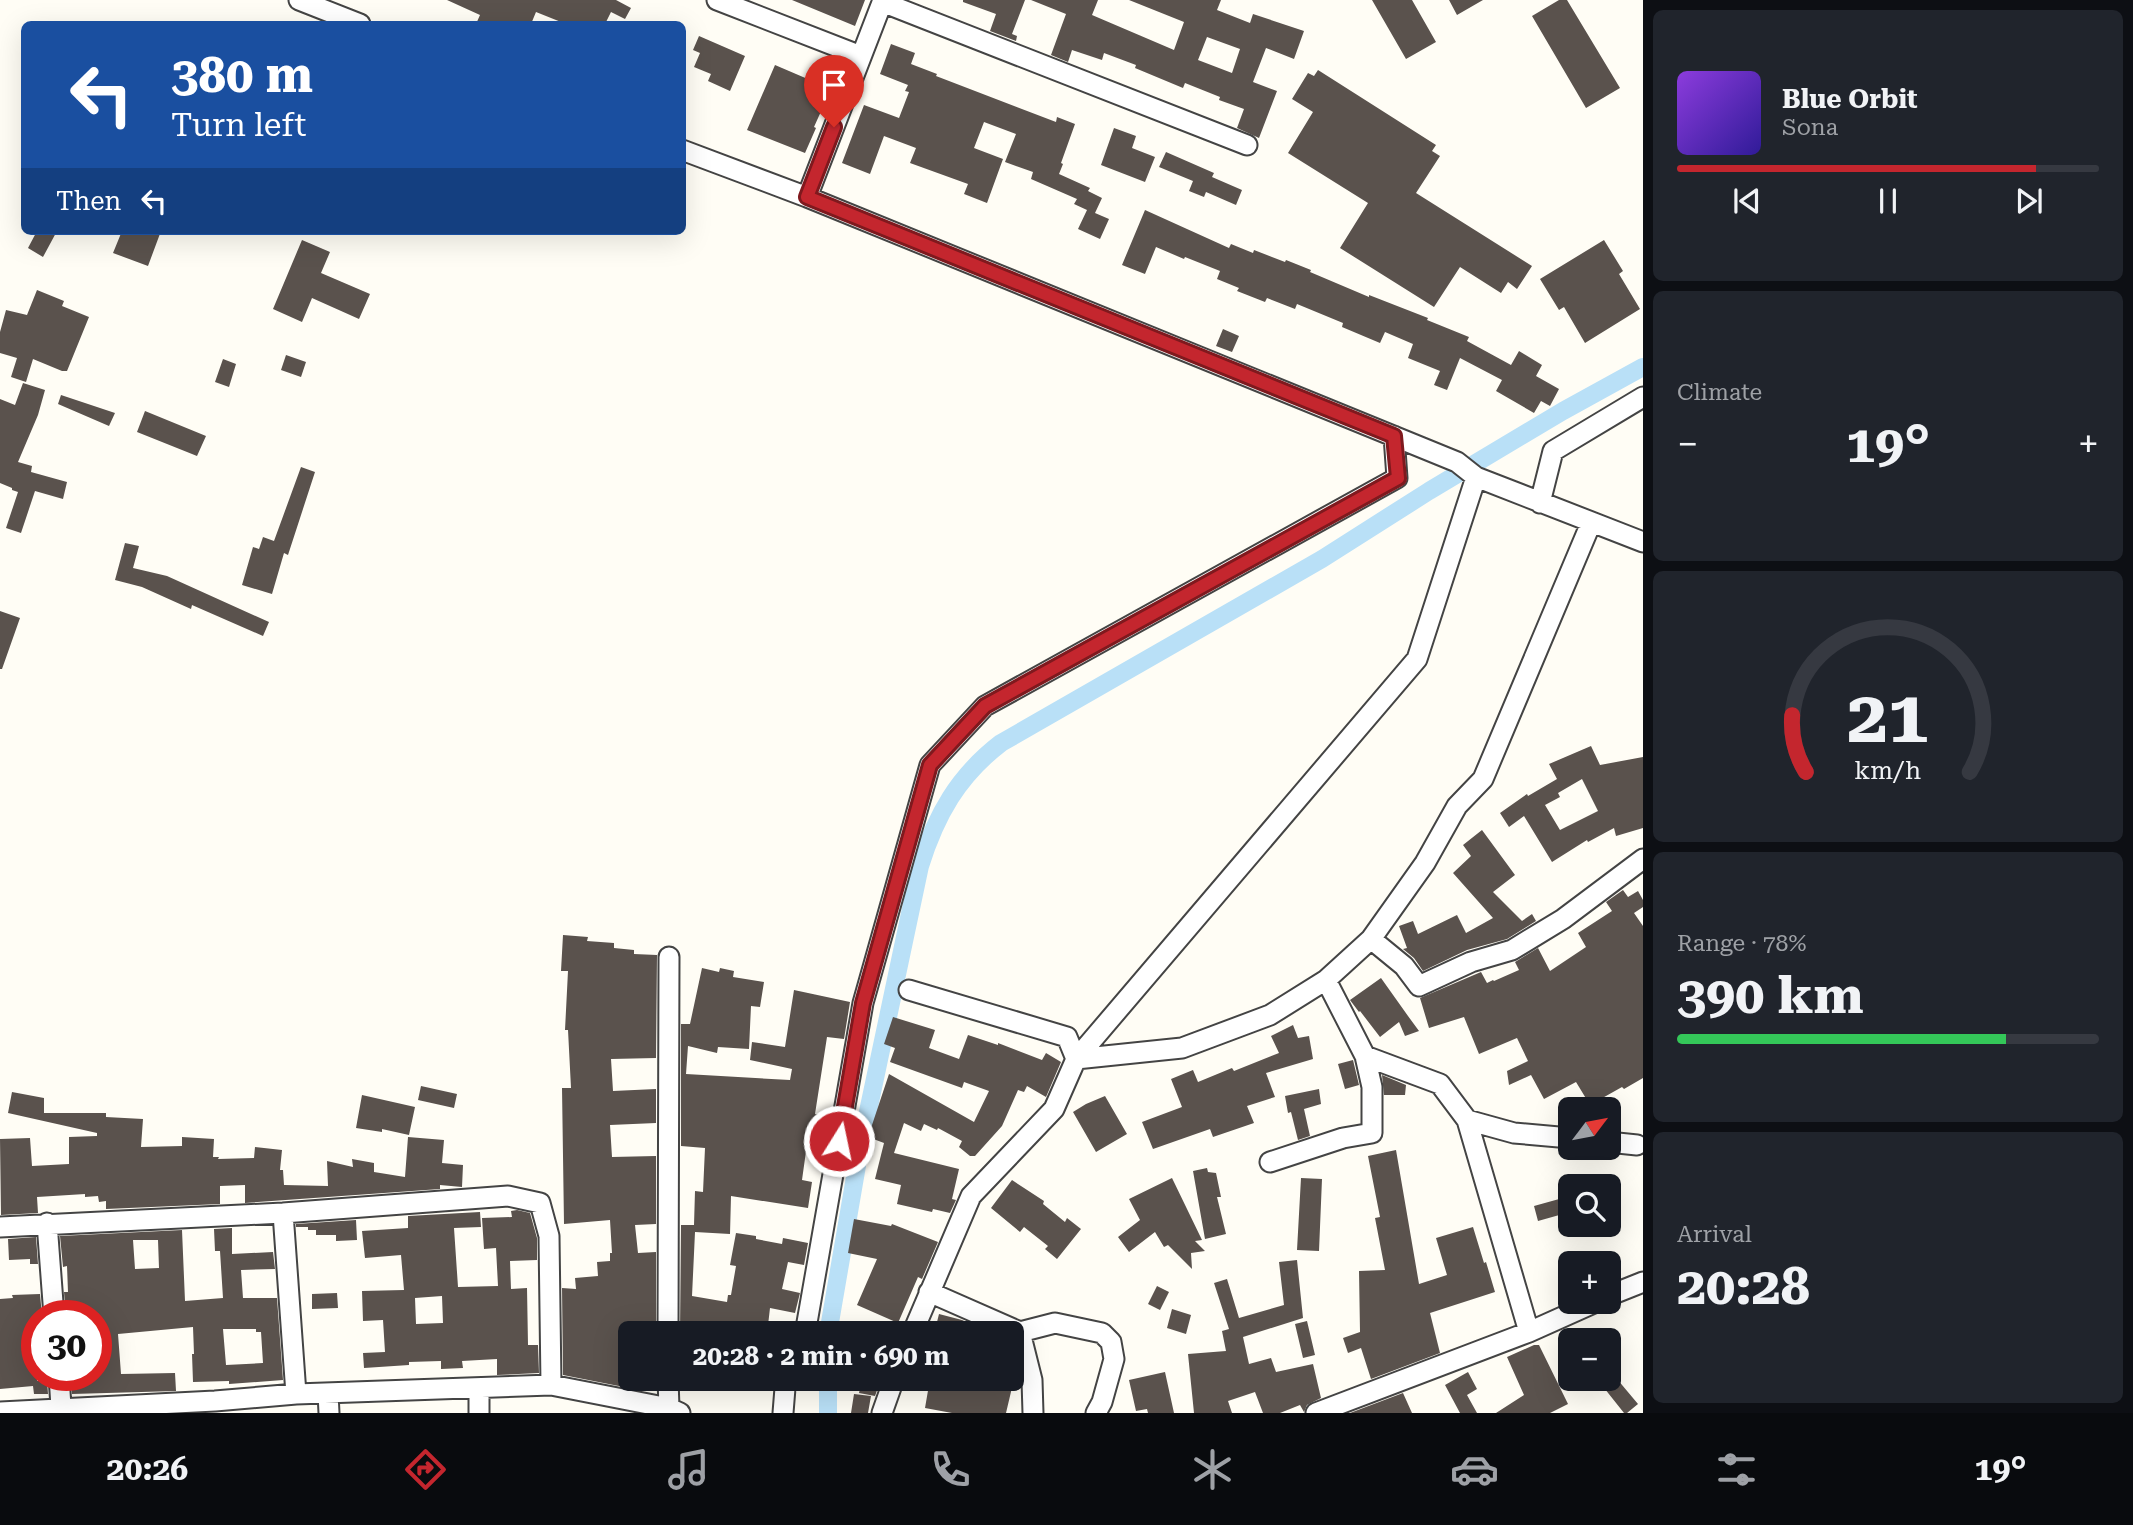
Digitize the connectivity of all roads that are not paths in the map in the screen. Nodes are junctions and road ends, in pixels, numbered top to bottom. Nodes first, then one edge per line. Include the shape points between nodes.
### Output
1 (299, 0) edge
2 (717, 0) edge
3 (883, 1) edge
4 (352, 21) edge
5 (861, 57) junction
6 (1247, 145) dead end
7 (686, 152) edge
8 (807, 197) junction
9 (1643, 397) edge
10 (1394, 436) junction
11 (1476, 477) junction
12 (1539, 503) junction
13 (1591, 523) junction
14 (1643, 542) edge
15 (1643, 859) edge
16 (1371, 939) junction
17 (669, 957) dead end
18 (1326, 980) junction
19 (909, 990) dead end
20 (1365, 1056) junction
21 (1076, 1059) junction
22 (1467, 1120) junction
23 (1558, 1137) edge
24 (1621, 1143) edge
25 (1637, 1145) dead end
26 (1270, 1162) dead end
27 (282, 1213) junction
28 (47, 1223) junction
29 (0, 1227) edge
30 (1643, 1282) edge
31 (1621, 1291) edge
32 (929, 1293) junction
33 (53, 1300) edge
34 (1569, 1314) edge
35 (668, 1321) edge
36 (807, 1321) edge
37 (917, 1321) edge
38 (994, 1321) edge
39 (1024, 1331) edge
40 (1529, 1332) junction
41 (1024, 1348) edge
42 (551, 1385) junction
43 (479, 1388) junction
44 (60, 1391) edge
45 (671, 1391) edge
46 (786, 1391) edge
47 (890, 1391) edge
48 (296, 1394) junction
49 (328, 1403) edge
50 (61, 1407) junction
51 (215, 1407) edge
52 (102, 1410) edge
53 (675, 1410) edge
54 (0, 1412) edge
55 (479, 1413) edge
56 (783, 1413) edge
57 (882, 1413) edge
58 (1032, 1413) edge
59 (1096, 1413) edge
60 (1316, 1413) edge

1 - 4 street
2 - 5 street
3 - 5 street
3 - 6 street
5 - 8 street
7 - 8 street
8 - 10 street
9 - 12 street via 1553,451
10 - 11 street via 1457,462
10 - 36 street via 1398,478 985,706 930,765 863,1003
11 - 12 street
11 - 21 street via 1417,659
12 - 13 street
13 - 14 street
13 - 16 street via 1483,779 1457,806 1425,863
15 - 16 street via 1563,919 1512,950 1471,961 1419,986 1404,966
16 - 18 street
17 - 35 street
18 - 20 street
18 - 21 street via 1270,1016 1182,1048
19 - 21 street via 1067,1037
20 - 22 street via 1440,1084
20 - 26 street via 1372,1087 1372,1133
21 - 32 street via 1054,1109 971,1196
22 - 23 street via 1514,1133
22 - 40 street
24 - 25 street
27 - 28 street
27 - 42 street via 508,1196 540,1203 549,1236
27 - 48 street
28 - 29 street
28 - 33 street
30 - 31 street
32 - 37 street
32 - 38 street
34 - 40 street
39 - 59 street via 1055,1323 1101,1332 1111,1342 1114,1359
40 - 60 street
41 - 58 street via 1032,1380
42 - 43 street
42 - 53 street
43 - 49 street
43 - 55 street
44 - 50 street
45 - 53 street
46 - 56 street
47 - 57 street
48 - 49 street
48 - 51 street
50 - 52 street
50 - 54 street
51 - 52 street

